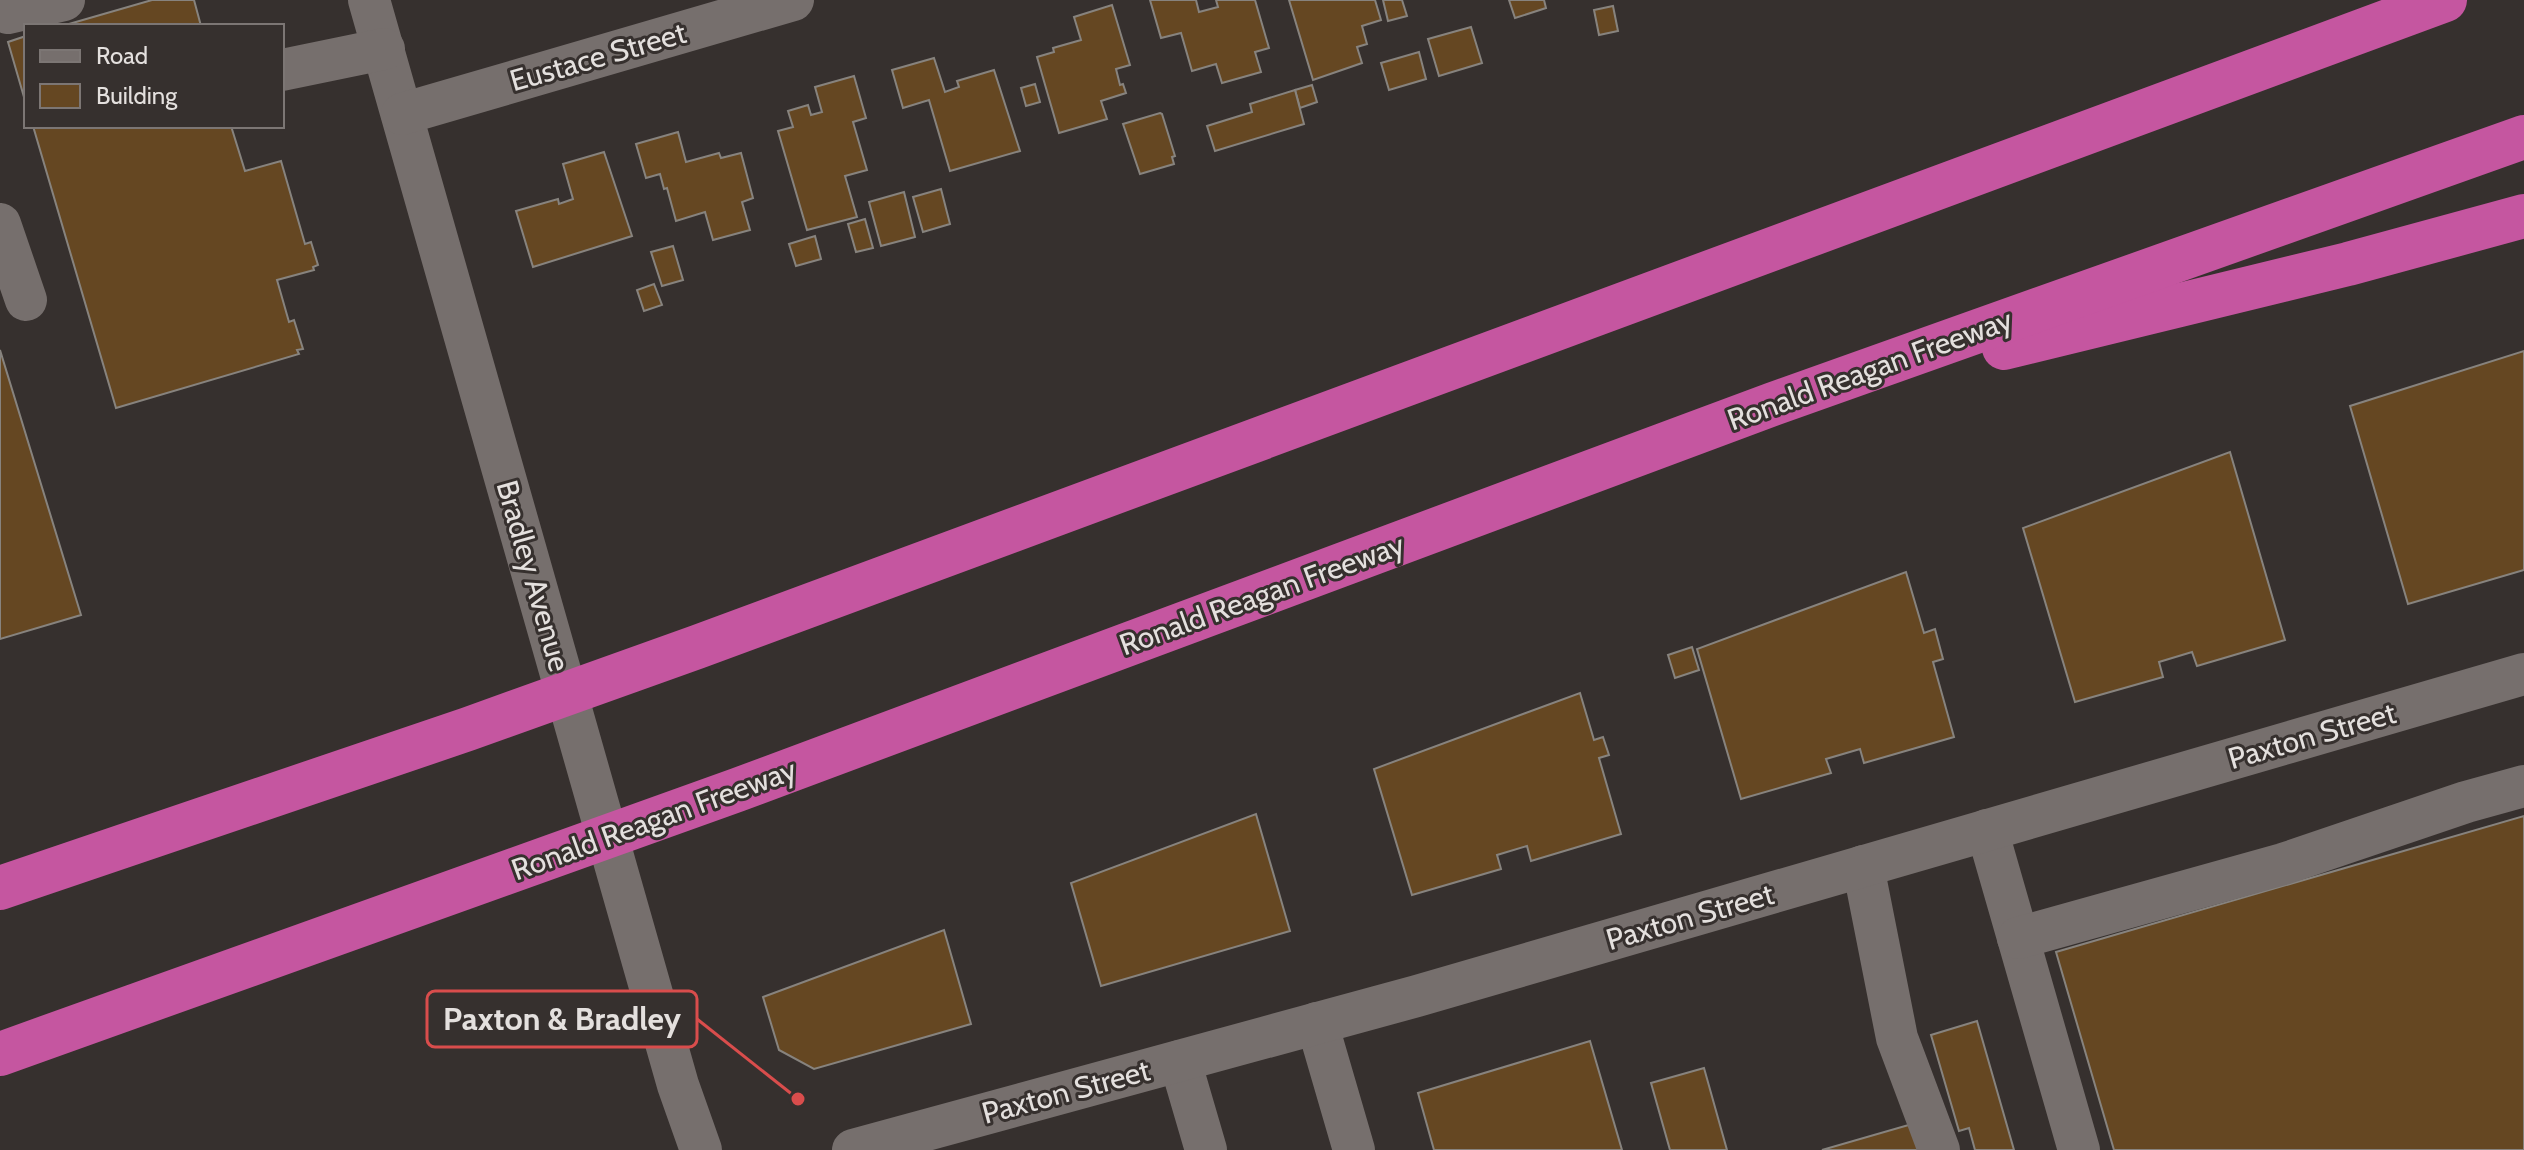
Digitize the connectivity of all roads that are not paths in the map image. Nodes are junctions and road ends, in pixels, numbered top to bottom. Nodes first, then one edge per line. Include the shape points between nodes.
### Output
1 (64, 0) edge
2 (369, 0) edge
3 (793, 0) edge
4 (2445, 0) edge
5 (8, 13) dead end
6 (384, 49) junction
7 (284, 69) edge
8 (402, 114) junction
9 (2524, 137) edge
10 (2524, 216) edge
11 (0, 224) edge
12 (26, 300) dead end
13 (1773, 404) junction
14 (2524, 674) edge
15 (2524, 786) edge
16 (1987, 830) junction
17 (1863, 866) junction
18 (0, 888) edge
19 (2018, 938) junction
20 (1317, 1023) junction
21 (0, 1054) edge
22 (1180, 1061) junction
23 (701, 1150) edge
24 (853, 1150) edge
25 (1206, 1150) edge
26 (1354, 1150) edge
27 (1939, 1150) edge
28 (2079, 1150) edge

1 - 5 street
2 - 6 street, Bradley Avenue
3 - 8 street, Eustace Street
4 - 18 highway via 697,647
6 - 7 street
6 - 8 street, Bradley Avenue
8 - 23 street, Bradley Avenue via 678,1085
9 - 13 highway, Ronald Reagan Freeway
10 - 13 highway
11 - 12 street
13 - 21 highway, Ronald Reagan Freeway via 508,874
14 - 16 street, Paxton Street
15 - 19 street via 2283,864
16 - 17 street, Paxton Street
16 - 19 street
17 - 20 street, Paxton Street
17 - 27 street via 1897,1038
19 - 28 street
20 - 22 street, Paxton Street
20 - 26 street
22 - 24 street, Paxton Street
22 - 25 street

